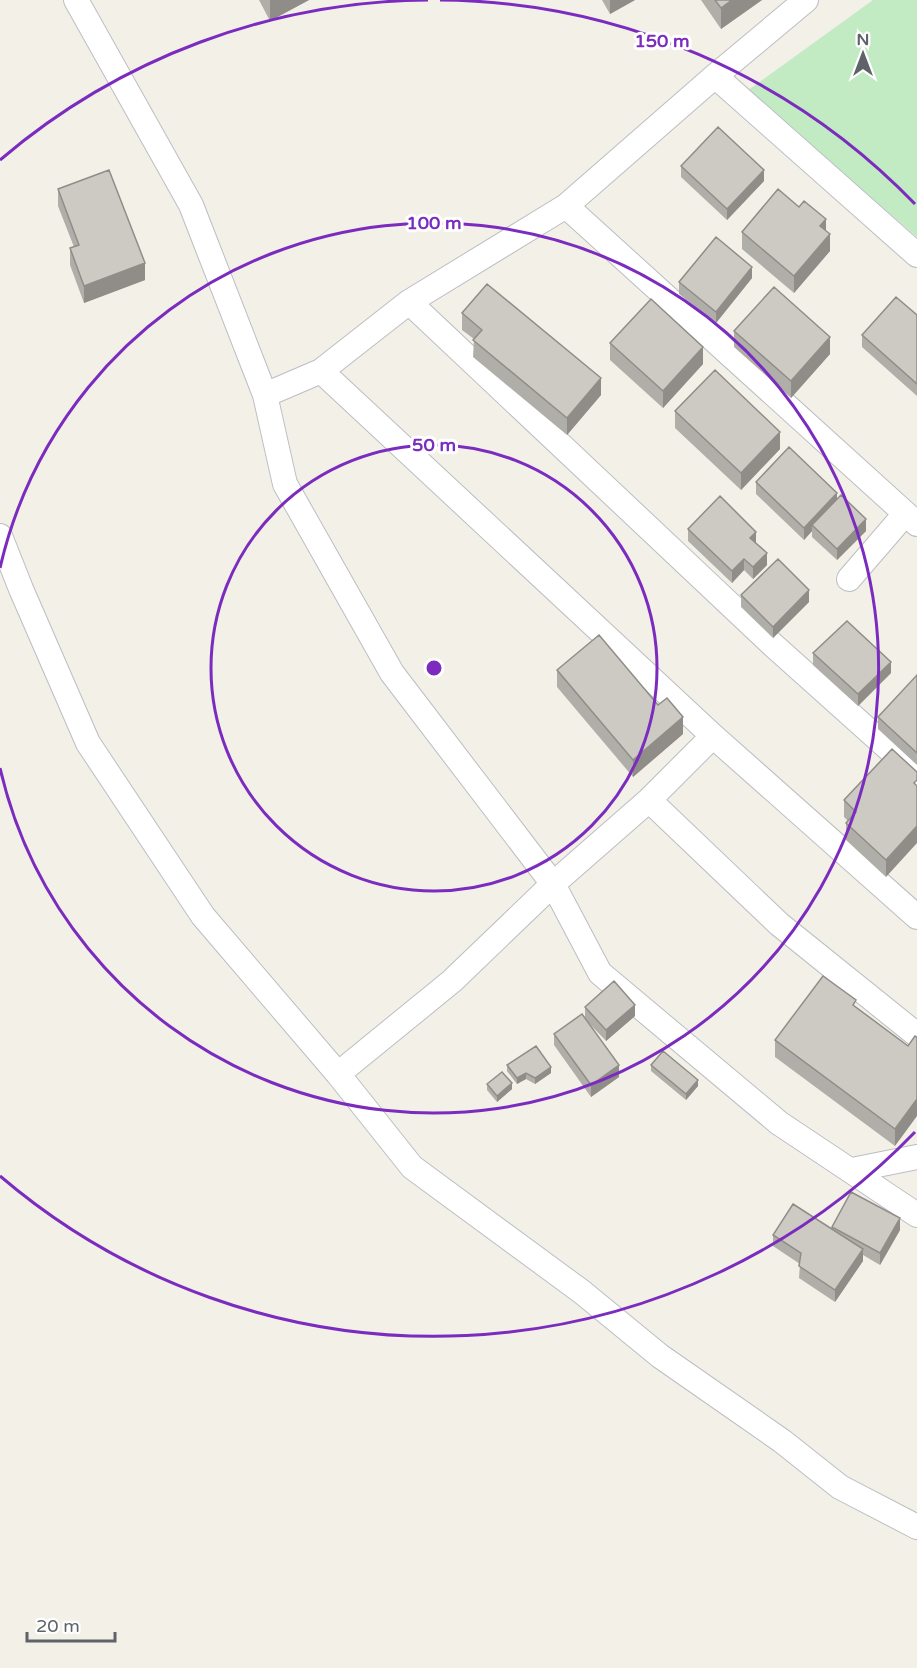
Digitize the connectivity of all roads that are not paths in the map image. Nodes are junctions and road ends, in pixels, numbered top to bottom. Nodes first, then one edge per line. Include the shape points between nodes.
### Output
1 (76, 0) edge
2 (806, 0) edge
3 (715, 76) junction
4 (566, 206) junction
5 (917, 255) edge
6 (409, 302) junction
7 (321, 371) junction
8 (265, 395) junction
9 (911, 519) edge
10 (0, 536) edge
11 (849, 579) dead end
12 (713, 736) junction
13 (917, 774) edge
14 (649, 800) junction
15 (553, 884) junction
16 (917, 917) edge
17 (917, 1035) edge
18 (338, 1074) junction
19 (917, 1157) edge
20 (852, 1170) junction
21 (917, 1215) edge
22 (917, 1527) edge

1 - 8 street via 190,205
2 - 3 street
3 - 4 street
3 - 5 street
4 - 6 street
4 - 9 street
6 - 7 street
6 - 13 street via 773,645
7 - 8 street
7 - 12 street
8 - 15 street via 285,484 393,674
9 - 11 street
10 - 18 street via 88,743 203,916
12 - 14 street
12 - 16 street
14 - 15 street
14 - 17 street via 779,924
15 - 18 street via 452,981
15 - 20 street via 600,973 779,1122
18 - 22 street via 412,1167 840,1487
19 - 20 street
20 - 21 street

